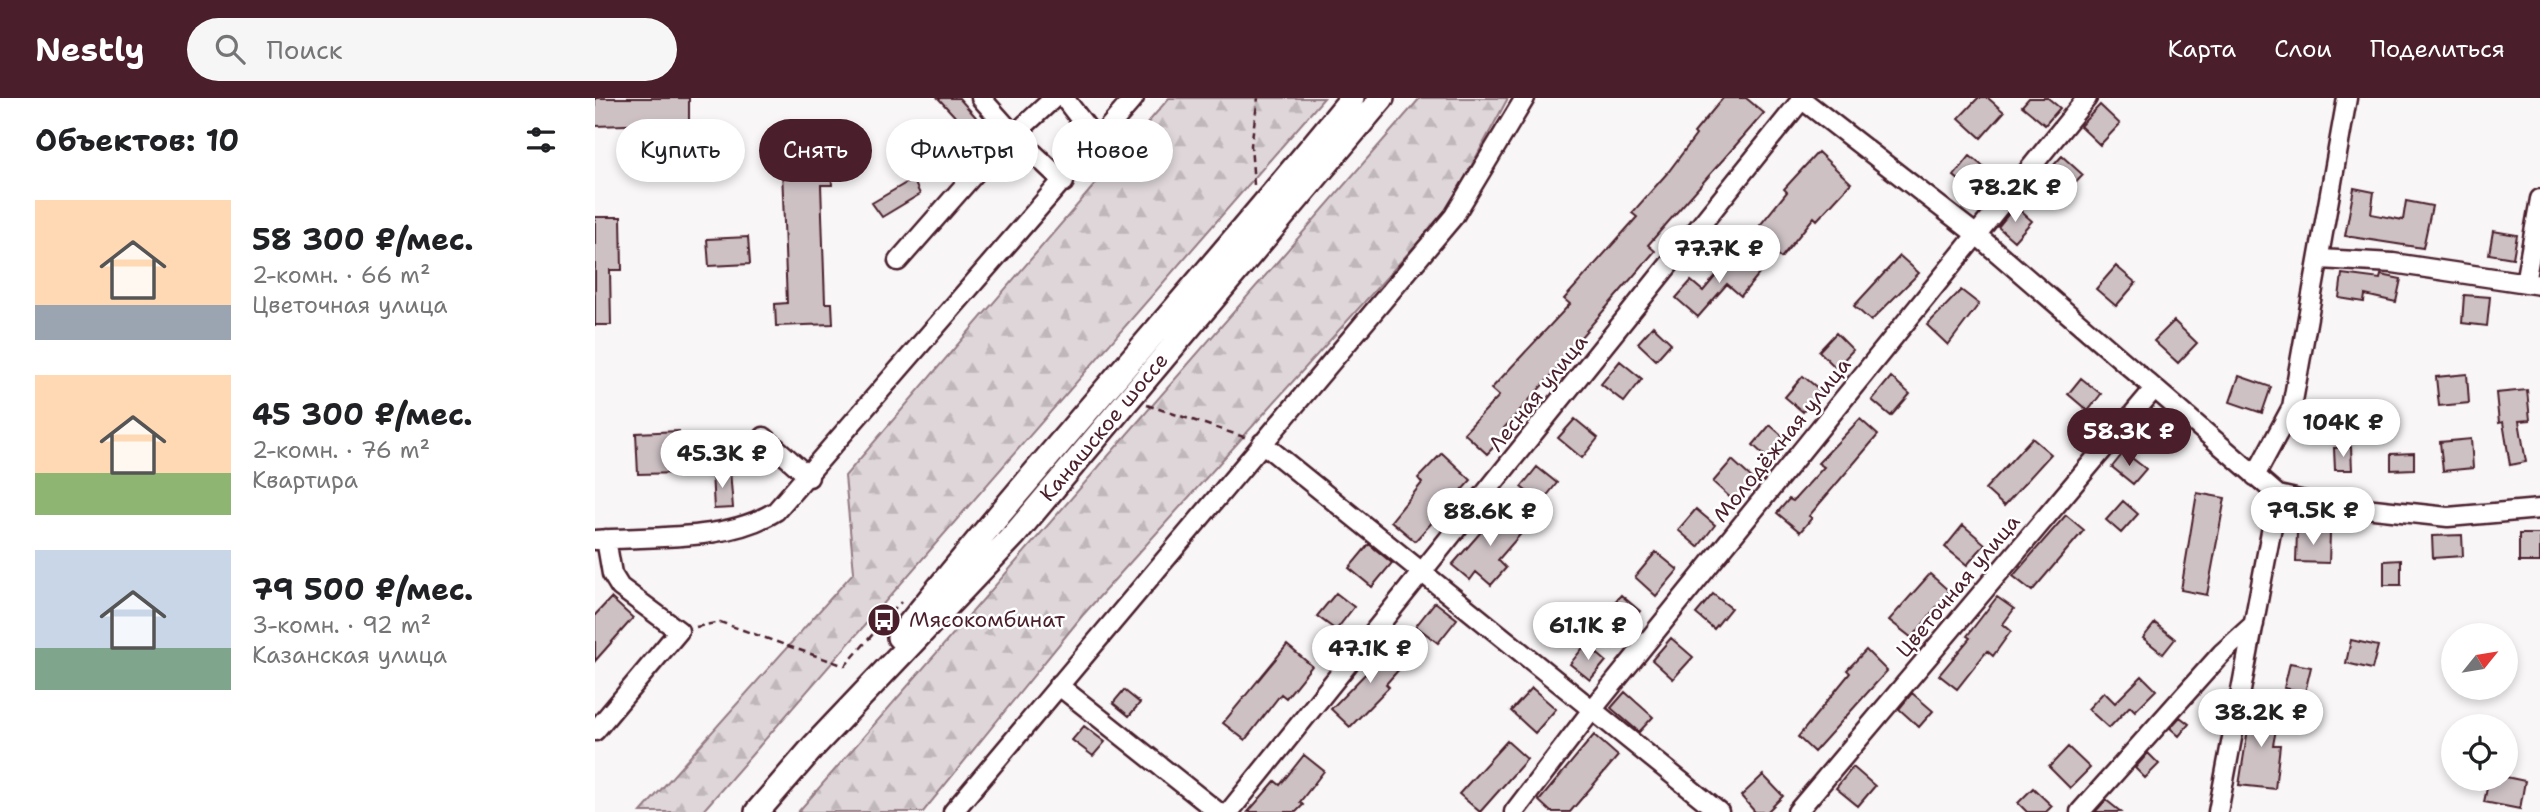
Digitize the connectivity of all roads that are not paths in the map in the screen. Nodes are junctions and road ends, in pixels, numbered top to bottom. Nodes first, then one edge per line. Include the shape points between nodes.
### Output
1 (981, 98) edge
2 (1054, 98) edge
3 (1064, 98) edge
4 (1134, 98) edge
5 (1352, 98) edge
6 (1382, 98) edge
7 (1525, 98) edge
8 (2087, 98) edge
9 (2347, 98) edge
10 (1801, 99) edge
11 (1823, 105) edge
12 (1000, 119) edge
13 (1031, 119) edge
14 (1080, 119) edge
15 (1117, 119) edge
16 (1038, 158) edge
17 (1052, 171) edge
18 (967, 182) edge
19 (1064, 182) edge
20 (2540, 199) edge
21 (1978, 236) junction
22 (2320, 258) junction
23 (898, 261) dead end
24 (2533, 284) edge
25 (2154, 390) junction
26 (764, 437) dead end
27 (1262, 443) junction
28 (2255, 476) junction
29 (809, 477) junction
30 (2279, 495) junction
31 (2540, 509) edge
32 (601, 539) edge
33 (1424, 573) junction
34 (2254, 624) junction
35 (1058, 685) junction
36 (1592, 710) junction
37 (595, 731) edge
38 (814, 746) junction
39 (757, 812) edge
40 (953, 812) edge
41 (1218, 812) edge
42 (1229, 812) edge
43 (1514, 812) edge
44 (1719, 812) edge
45 (1797, 812) edge
46 (2080, 812) edge
47 (2218, 812) edge

1 - 12 street
2 - 13 street
3 - 14 street
4 - 15 street
5 - 38 main road, Канашское шоссе via 996,517
6 - 38 main road, Канашское шоссе via 1015,534
7 - 27 street via 1454,216
8 - 21 street, Молодёжная улица
9 - 22 street
10 - 11 street
10 - 33 street, Лесная улица
11 - 21 street
16 - 17 street
18 - 23 street
19 - 29 street
20 - 24 street
21 - 25 street
21 - 36 street, Молодёжная улица
22 - 24 street via 2393,263
22 - 28 street via 2292,407
25 - 28 street
25 - 45 street, Цветочная улица
26 - 29 street
27 - 33 street
27 - 35 street
28 - 30 street
29 - 32 street via 776,511 744,528
30 - 31 street via 2448,517
30 - 34 street
32 - 37 street via 611,574 621,587 679,631
33 - 36 street
33 - 42 street, Лесная улица
34 - 46 street via 2222,653
34 - 47 street
35 - 40 street
35 - 41 street
36 - 43 street, Молодёжная улица
36 - 44 street
38 - 39 main road, Канашское шоссе

